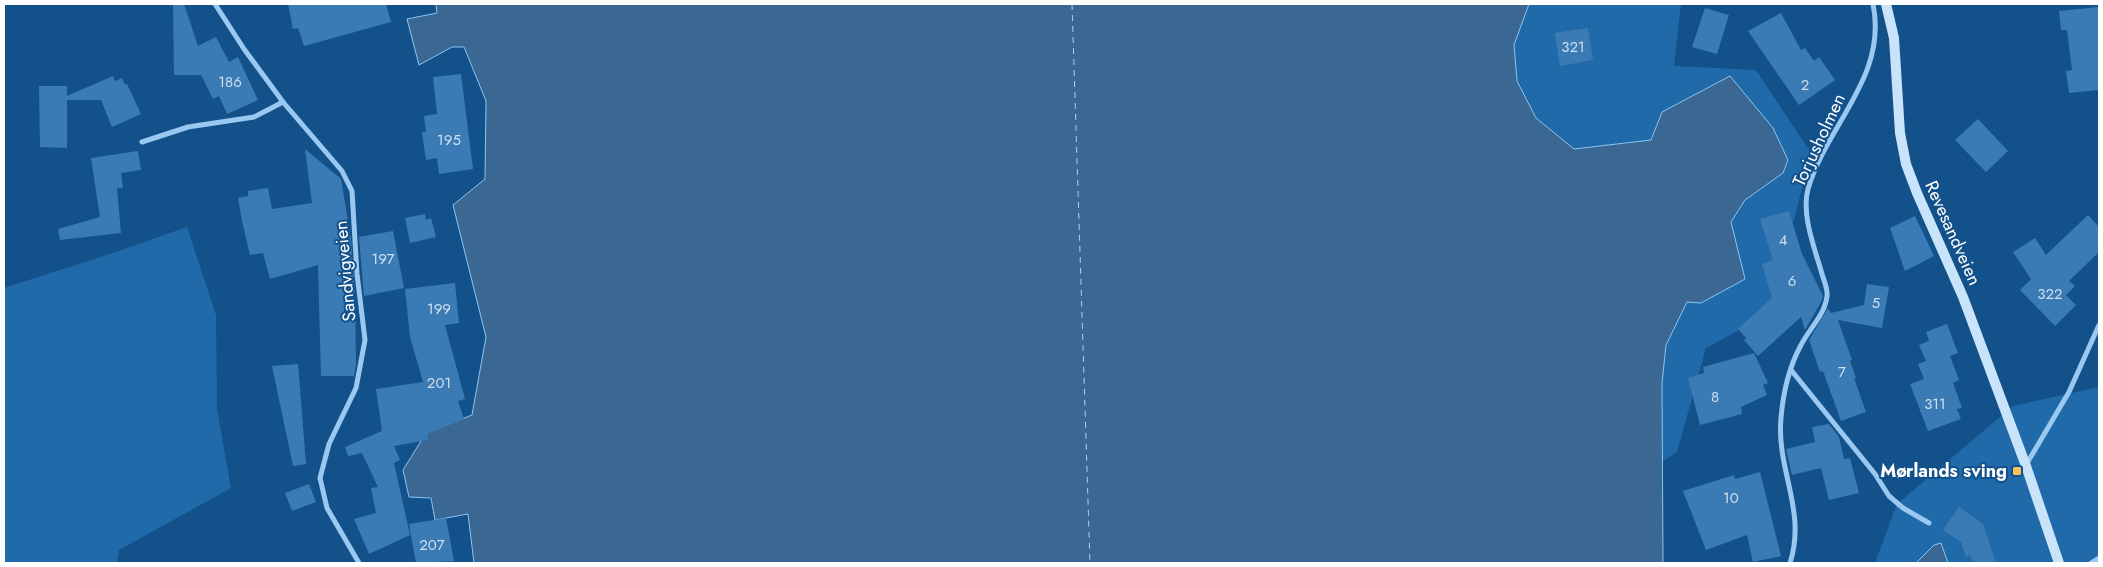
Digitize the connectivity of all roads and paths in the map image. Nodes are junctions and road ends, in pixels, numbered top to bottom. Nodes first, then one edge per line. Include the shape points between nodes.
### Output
1 (215, 4) edge
2 (1873, 4) edge
3 (1886, 4) edge
4 (284, 102) junction
5 (142, 142) dead end
6 (2099, 325) edge
7 (1792, 370) junction
8 (2026, 466) junction
9 (1930, 523) dead end
10 (2099, 558) edge
11 (359, 563) edge
12 (1790, 563) edge
13 (2059, 563) edge
14 (2091, 563) edge

1 - 4 street, Sandvigveien
2 - 7 street, Torjusholmen via 1876,43 1870,67 1808,190 1811,233 1828,294 1824,310 1800,346
3 - 8 main road, Revesandveien via 1894,38 1900,133 1906,164 1963,297
4 - 5 street via 254,117 188,127
4 - 11 street, Sandvigveien via 342,171 352,190 365,340 356,388 329,444 320,478 327,508
6 - 8 street via 2069,392
7 - 9 street via 1890,496 1903,508
7 - 12 street, Torjusholmen via 1785,388 1780,420 1783,455 1794,507 1796,545
8 - 13 main road, Revesandveien
10 - 14 street

